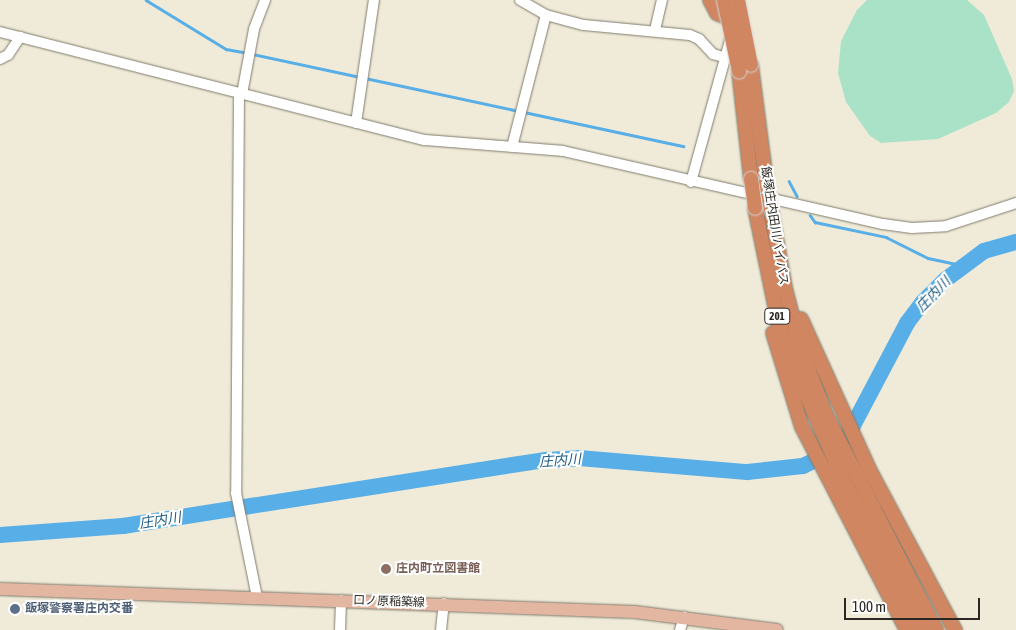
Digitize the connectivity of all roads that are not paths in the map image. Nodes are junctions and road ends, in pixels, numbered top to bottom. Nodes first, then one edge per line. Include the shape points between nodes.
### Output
1 (265, 0) edge
2 (374, 0) edge
3 (520, 0) edge
4 (662, 0) edge
5 (710, 0) edge
6 (724, 0) edge
7 (740, 0) edge
8 (546, 15) junction
9 (736, 21) junction
10 (655, 30) junction
11 (0, 32) edge
12 (20, 38) junction
13 (726, 58) junction
14 (0, 59) edge
15 (745, 68) junction
16 (240, 94) junction
17 (356, 123) junction
18 (512, 147) junction
19 (691, 182) junction
20 (1016, 204) edge
21 (756, 211) junction
22 (773, 225) junction
23 (820, 417) junction
24 (844, 482) junction
25 (0, 589) edge
26 (258, 597) junction
27 (341, 600) junction
28 (444, 603) junction
29 (921, 614) junction
30 (684, 617) junction
31 (340, 630) edge
32 (441, 630) edge
33 (680, 630) edge
34 (777, 630) edge
35 (907, 630) edge
36 (922, 630) edge
37 (936, 630) edge
38 (955, 630) edge

1 - 16 street via 254,30
2 - 17 street
3 - 8 street
4 - 10 street
5 - 9 highway via 717,13
6 - 15 highway, 飯塚庄内田川バイパス / 201, bridge
7 - 9 street
7 - 15 highway, 飯塚庄内田川バイパス / 201, bridge
8 - 10 street via 584,25
8 - 18 street
9 - 13 street
10 - 13 street via 690,35 699,39 713,54
11 - 12 street
12 - 14 street via 8,55
12 - 16 street
13 - 19 street
15 - 21 highway, 飯塚庄内田川バイパス / 201, bridge
15 - 22 highway, 飯塚庄内田川バイパス / 201, bridge
16 - 17 street
16 - 26 street via 236,493
17 - 18 street via 424,140
18 - 19 street via 572,153
19 - 20 street via 912,228 946,226
21 - 23 highway, 飯塚庄内田川バイパス / 201 via 778,320
21 - 24 highway via 758,258 768,316 802,427
22 - 23 highway, 飯塚庄内田川バイパス / 201 via 785,288
22 - 38 highway via 804,331 869,469
23 - 24 highway, 飯塚庄内田川バイパス / 201
24 - 29 highway, 飯塚庄内田川バイパス / 201
24 - 35 highway
25 - 26 main road, 口ノ原稲築線
26 - 27 main road, 口ノ原稲築線
27 - 28 main road, 口ノ原稲築線
27 - 31 street
28 - 30 main road, 口ノ原稲築線
28 - 32 street
29 - 36 highway, 飯塚庄内田川バイパス / 201
29 - 37 highway, 飯塚庄内田川バイパス / 201
30 - 33 street
30 - 34 main road, 口ノ原稲築線

